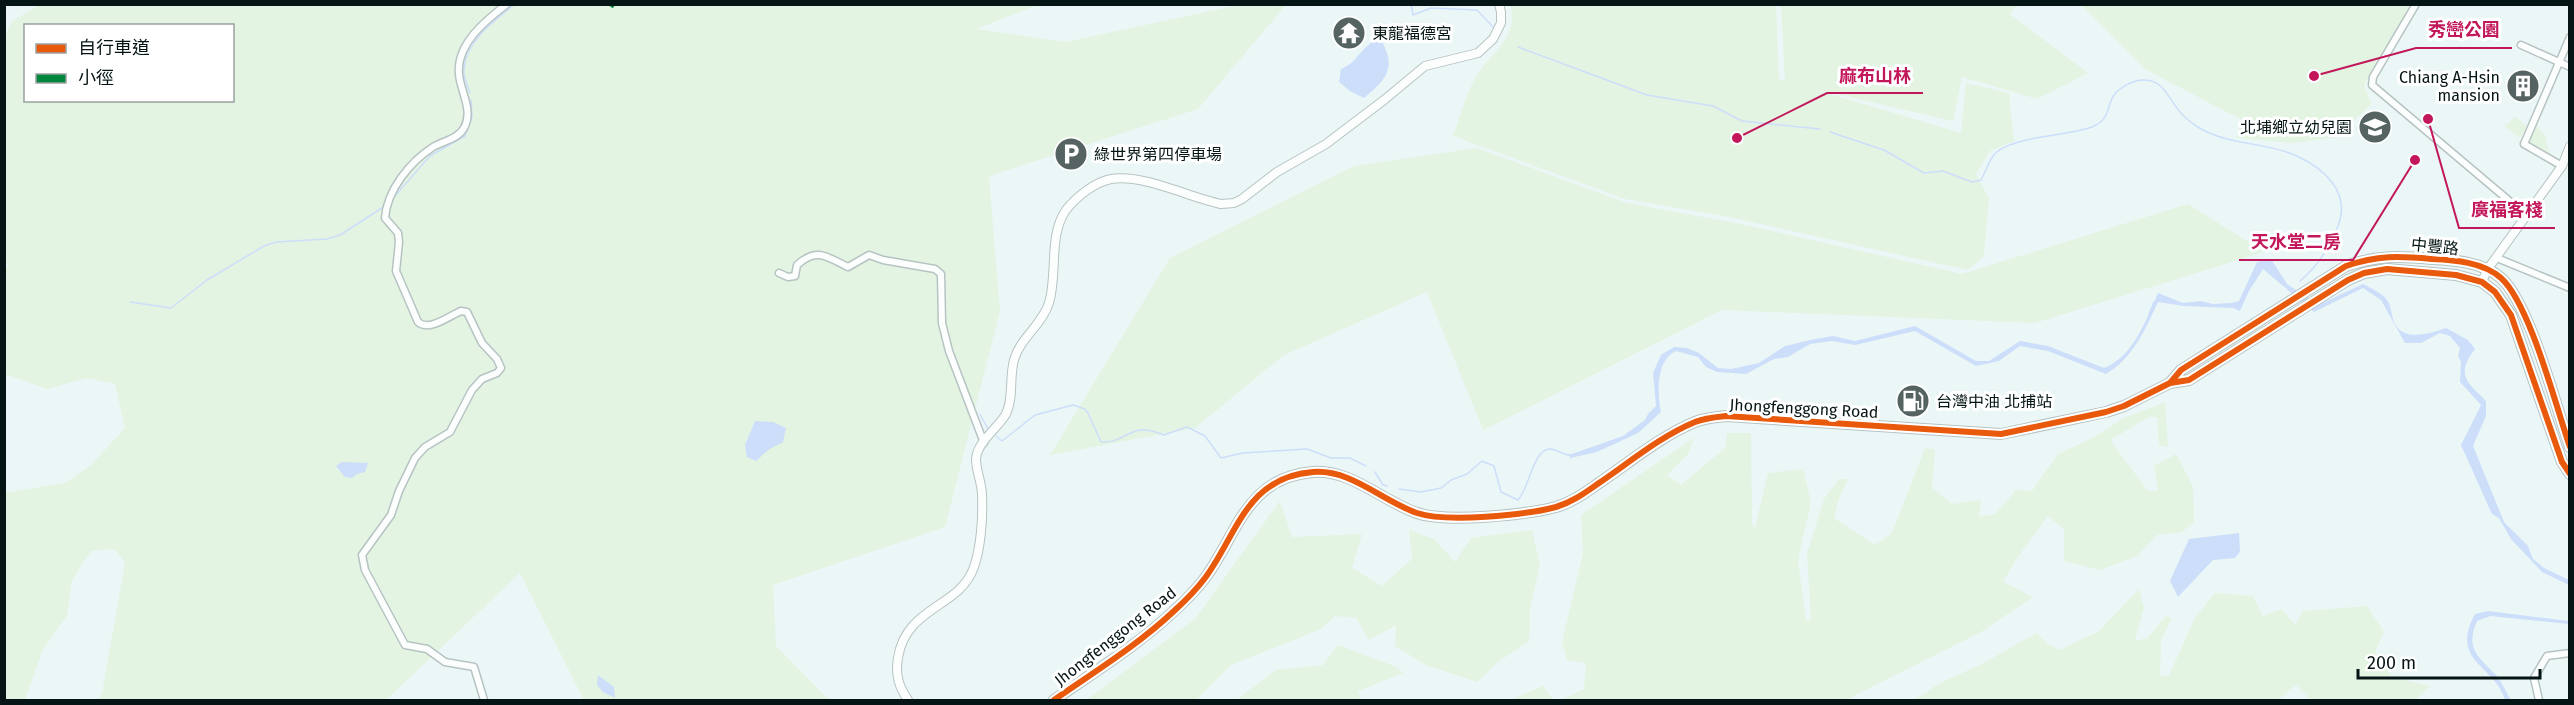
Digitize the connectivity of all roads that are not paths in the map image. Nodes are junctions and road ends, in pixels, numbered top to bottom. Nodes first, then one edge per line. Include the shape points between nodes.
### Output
1 (507, 4) edge
2 (1498, 4) edge
3 (2416, 4) edge
4 (2570, 37) edge
5 (2521, 45) dead end
6 (2559, 62) junction
7 (2570, 67) edge
8 (2570, 146) edge
9 (2566, 167) edge
10 (2526, 215) junction
11 (2497, 258) junction
12 (2487, 270) junction
13 (779, 273) dead end
14 (2482, 282) junction
15 (2570, 288) edge
16 (2267, 314) joint
17 (2273, 325) joint
18 (2170, 382) junction
19 (984, 443) junction
20 (2570, 447) edge
21 (2570, 474) edge
22 (2570, 653) edge
23 (484, 700) edge
24 (908, 700) edge
25 (1054, 700) edge
26 (2539, 700) edge

1 - 23 street via 473,34 462,56 458,71 467,105 465,126 432,148 403,176 390,196 384,218 398,232 396,271 418,322 429,326 467,312 482,343 501,368 472,390 450,432 416,458 392,515 362,555 365,570 401,640 410,647 427,649 446,662 474,667
2 - 19 street via 1501,23 1493,39 1478,53 1425,66 1326,144 1234,203 1207,201 1139,180 1110,179 1081,196 1066,210 1057,232 1049,304 1018,348 1009,404
3 - 10 street via 2372,85
4 - 6 street
5 - 6 street
6 - 7 street
6 - 9 street via 2524,144
8 - 9 street
9 - 10 street
10 - 11 street
11 - 12 street
11 - 15 street
12 - 14 street
12 - 16 main road, 中豐路 via 2456,260 2388,256 2368,259 2346,266
12 - 20 main road, 中豐路 via 2501,278 2519,302
13 - 19 street via 795,276 797,265 807,256 821,254 848,267 869,255 934,269 941,274 942,323
14 - 17 main road, 中豐路 via 2456,275 2387,269 2364,273
14 - 21 main road via 2495,292 2511,315 2562,462
16 - 18 main road, Jhongfenggong Road via 2181,370
17 - 18 main road, Jhongfenggong Road via 2189,380
18 - 25 main road, Jhongfenggong Road via 2106,412 2008,433 1883,431 1726,416 1696,421 1572,501 1517,515 1431,516 1395,504 1341,476 1299,474 1260,493 1249,505 1205,578 1173,612
19 - 24 street via 976,460 982,495 978,554 965,585 916,620 900,647 898,682
22 - 26 street via 2547,656 2534,678

